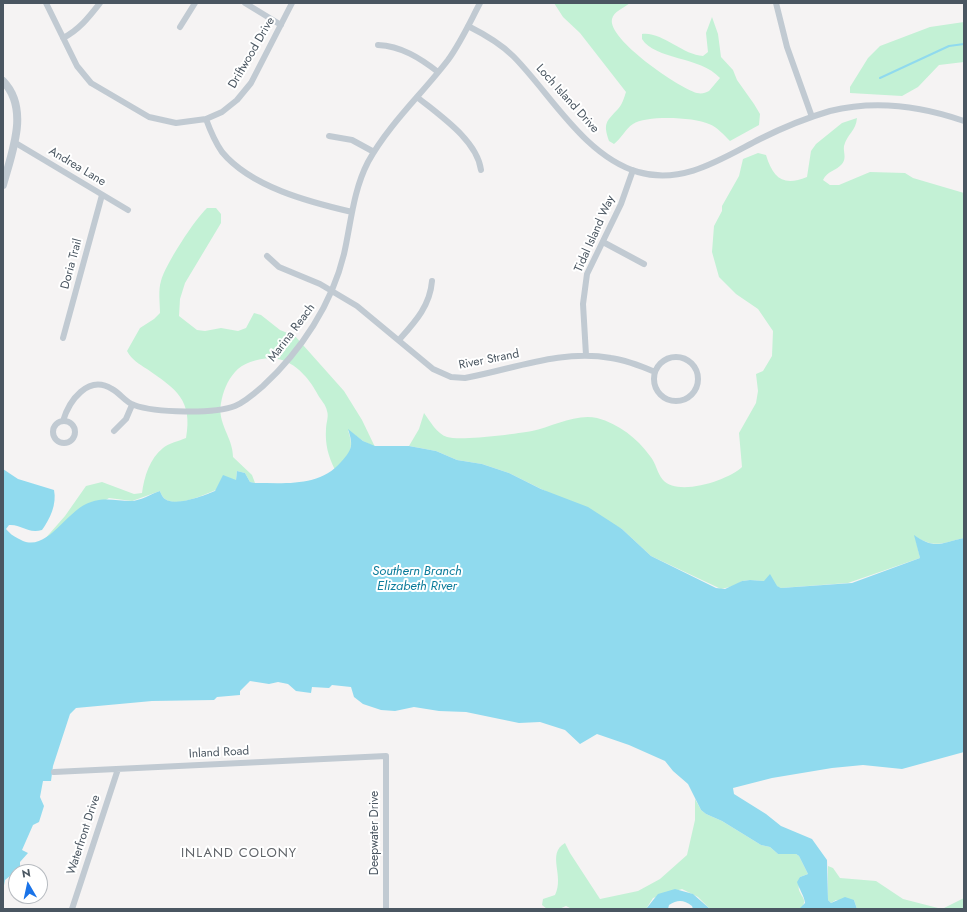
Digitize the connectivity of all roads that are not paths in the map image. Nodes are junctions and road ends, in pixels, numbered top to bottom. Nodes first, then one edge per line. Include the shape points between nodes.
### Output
1 (46, 3) edge
2 (100, 3) edge
3 (194, 3) edge
4 (245, 3) edge
5 (292, 3) edge
6 (480, 3) edge
7 (776, 3) edge
8 (281, 25) junction
9 (468, 26) junction
10 (180, 27) dead end
11 (63, 38) junction
12 (378, 45) dead end
13 (438, 72) junction
14 (3, 81) edge
15 (417, 97) junction
16 (812, 117) junction
17 (206, 119) junction
18 (964, 121) edge
19 (329, 136) dead end
20 (14, 142) junction
21 (374, 152) junction
22 (481, 170) dead end
23 (633, 170) junction
24 (3, 185) edge
25 (102, 195) junction
26 (128, 210) dead end
27 (352, 212) junction
28 (603, 242) junction
29 (267, 256) dead end
30 (644, 264) dead end
31 (432, 281) dead end
32 (332, 291) junction
33 (64, 338) dead end
34 (399, 340) junction
35 (586, 356) junction
36 (655, 372) junction
37 (132, 405) junction
38 (64, 421) dead end
39 (114, 431) dead end
40 (386, 756) joint
41 (118, 769) junction
42 (54, 772) dead end
43 (72, 909) edge
44 (386, 909) edge

1 - 11 street, Driftwood Drive
2 - 11 street via 83,24
3 - 10 street
4 - 8 street
5 - 8 street, Driftwood Drive
6 - 9 street, Marina Reach
7 - 16 street via 787,47
8 - 17 street, Driftwood Drive via 243,93 230,106
9 - 13 street, Marina Reach
9 - 23 street, Loch Island Drive via 490,37 513,56 566,119 600,151 621,166
11 - 17 street, Driftwood Drive via 83,75 97,87 137,110 167,122
12 - 13 street via 404,50
13 - 15 street, Marina Reach
14 - 20 street via 11,92 17,110 18,121
15 - 21 street, Marina Reach
15 - 22 street via 472,146
16 - 18 street, Loch Island Drive via 844,108 871,105 918,109
16 - 23 street, Loch Island Drive via 687,173 667,176
17 - 27 street via 222,152 243,170 303,199
19 - 21 street via 352,140
20 - 24 street
20 - 25 street, Andrea Lane
21 - 27 street, Marina Reach via 362,175
23 - 28 street, Tidal Island Way
25 - 26 street, Andrea Lane
25 - 33 street, Doria Trail
27 - 32 street, Marina Reach via 344,254
28 - 30 street
28 - 35 street, Tidal Island Way via 587,274 584,293
29 - 32 street, River Strand via 279,267
31 - 34 street via 425,307
32 - 34 street, River Strand via 370,316
32 - 37 street, Marina Reach via 324,310 275,374 237,406 187,411
34 - 35 street, River Strand via 433,369 456,378 482,375 565,356
35 - 36 street, River Strand via 612,358
36 - 36 street via 656,388 668,400 684,399 690,396 696,387 696,370 683,359 666,359
37 - 38 street, Marina Reach via 110,387 94,386 76,395 67,407
37 - 39 street via 126,419
40 - 41 street, Inland Road
40 - 44 street, Deepwater Drive
41 - 42 street, Inland Road
41 - 43 street, Waterfront Drive

